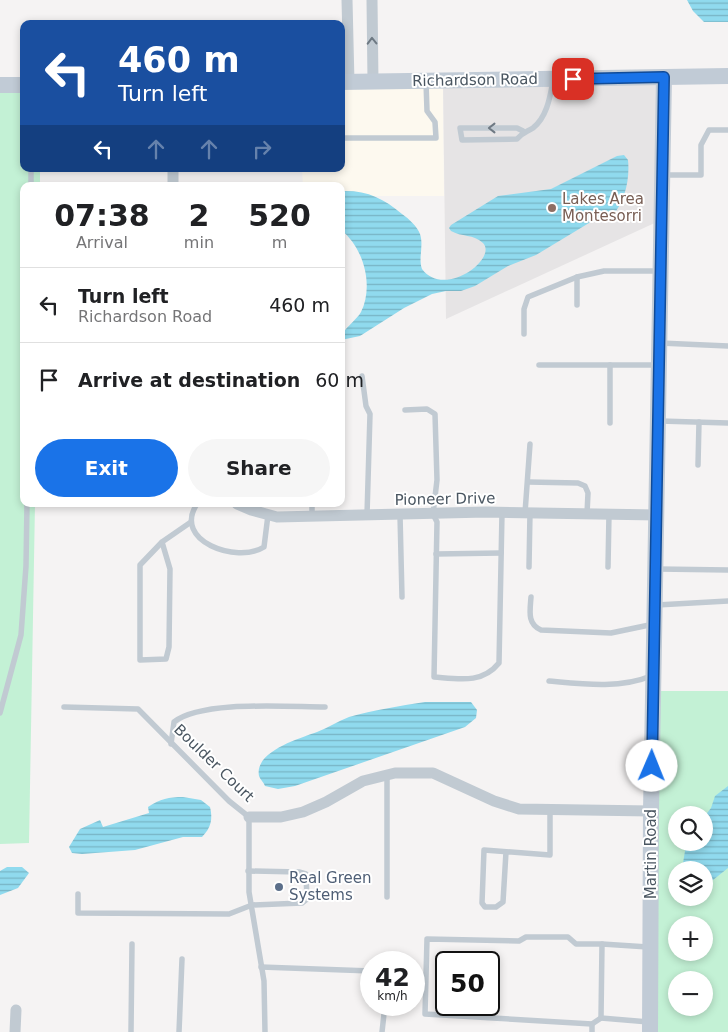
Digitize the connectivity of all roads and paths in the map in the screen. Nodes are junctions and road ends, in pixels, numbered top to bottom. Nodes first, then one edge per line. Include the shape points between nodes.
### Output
1 (347, 0) edge
2 (372, 0) edge
3 (728, 76) edge
4 (664, 77) junction
5 (553, 79) junction
6 (373, 81) junction
7 (426, 81) junction
8 (345, 82) edge
9 (0, 85) edge
10 (20, 85) edge
11 (728, 130) edge
12 (523, 131) junction
13 (345, 138) edge
14 (661, 175) junction
15 (659, 271) junction
16 (577, 277) junction
17 (577, 305) dead end
18 (524, 334) dead end
19 (658, 342) junction
20 (728, 346) edge
21 (539, 365) dead end
22 (610, 365) junction
23 (658, 365) junction
24 (362, 376) dead end
25 (405, 410) dead end
26 (658, 421) junction
27 (610, 422) dead end
28 (698, 422) junction
29 (728, 423) edge
30 (530, 444) dead end
31 (698, 465) dead end
32 (528, 482) junction
33 (27, 507) edge
34 (195, 507) edge
35 (245, 507) edge
36 (312, 507) edge
37 (502, 512) junction
38 (528, 513) junction
39 (434, 514) junction
40 (588, 514) junction
41 (609, 514) junction
42 (268, 515) junction
43 (366, 515) junction
44 (400, 515) junction
45 (657, 515) junction
46 (312, 516) junction
47 (191, 522) junction
48 (162, 542) junction
49 (501, 553) junction
50 (436, 554) junction
51 (529, 567) dead end
52 (608, 567) dead end
53 (656, 569) junction
54 (728, 570) edge
55 (402, 597) dead end
56 (531, 597) dead end
57 (728, 600) edge
58 (655, 605) junction
59 (655, 624) junction
60 (654, 675) junction
61 (549, 681) dead end
62 (3, 698) edge
63 (64, 707) dead end
64 (325, 707) dead end
65 (0, 713) edge
66 (171, 744) junction
67 (387, 775) junction
68 (550, 810) junction
69 (651, 811) junction
70 (249, 817) junction
71 (506, 852) junction
72 (248, 871) junction
73 (78, 894) dead end
74 (387, 897) dead end
75 (252, 905) junction
76 (132, 944) dead end
77 (602, 944) junction
78 (650, 947) junction
79 (182, 959) dead end
80 (260, 968) junction
81 (360, 971) edge
82 (16, 1010) dead end
83 (384, 1016) edge
84 (601, 1018) junction
85 (592, 1024) junction
86 (650, 1027) edge
87 (16, 1032) edge
88 (131, 1032) edge
89 (179, 1032) edge
90 (264, 1032) edge
91 (382, 1032) edge
92 (592, 1032) edge

1 - 8 street
6 -> 2 street
3 - 4 main road, Richardson Road
4 - 5 main road, Richardson Road
4 - 14 main road, Martin Road
5 - 7 main road, Richardson Road
5 - 12 lane via 548,107 533,128
6 - 7 main road, Richardson Road
6 - 8 main road, Richardson Road
7 - 13 lane via 427,111 435,122 436,138
9 - 10 main road
11 - 14 lane via 709,130 702,138 701,175
12 -> 12 lane via 517,128 460,128 462,140 511,140 517,139
14 - 15 main road, Martin Road
15 - 16 lane via 604,271
15 - 19 main road, Martin Road
16 - 17 lane
16 - 18 lane via 528,297 524,308
19 - 20 lane
19 - 23 main road, Martin Road
21 - 22 lane
22 - 23 lane
22 - 27 lane
23 - 26 main road, Martin Road
24 - 43 lane via 370,414
25 - 39 lane via 427,409 435,414 437,480
26 - 28 lane
26 - 45 main road, Martin Road
28 - 29 lane
28 - 31 lane
30 - 32 lane
32 - 38 lane
32 - 40 lane via 578,483 585,486
33 - 62 lane via 21,635
34 - 47 lane
35 - 42 street, Pioneer Drive
36 - 46 lane
37 - 38 street, Pioneer Drive
37 - 39 street, Pioneer Drive
37 - 49 lane
38 - 40 street, Pioneer Drive
38 - 51 lane
39 - 44 street, Pioneer Drive
39 - 50 lane via 437,522
40 - 41 street, Pioneer Drive
41 - 45 street, Pioneer Drive
41 - 52 lane
42 - 46 street, Pioneer Drive
42 - 47 lane via 264,547 247,554 215,549 202,541
43 - 44 street, Pioneer Drive
43 - 46 street, Pioneer Drive
44 - 55 lane
45 - 53 main road, Martin Road
47 - 48 lane
48 - 48 lane via 140,565 140,660 166,659 169,647 170,569
49 - 50 lane
49 - 50 lane via 499,663 493,671 480,678 462,680 434,677
53 - 54 lane
53 - 58 main road, Martin Road
56 - 59 lane via 530,620 541,630 611,633
57 - 58 lane
58 - 59 main road, Martin Road
59 - 60 main road, Martin Road
60 - 61 lane via 627,683
60 - 69 main road, Martin Road
62 - 65 lane
63 - 66 lane, Boulder Court via 138,709
64 - 66 lane via 233,707 197,711 174,722
66 - 70 lane, Boulder Court via 229,802
67 - 68 street, Boulder Court via 433,774 519,809
67 - 70 street, Boulder Court via 363,781 303,812 281,817
67 - 74 lane
68 - 69 street, Boulder Court
68 - 71 lane via 550,856
69 - 78 main road, Martin Road
70 - 72 lane
71 - 71 lane via 484,850 482,902 485,907 496,907 503,902
72 - 75 lane
72 - 75 lane via 306,874 307,899 302,903
73 - 75 lane via 78,914 229,914
75 - 80 lane
76 - 88 lane
77 - 78 lane
77 - 84 lane
77 - 85 lane via 576,944 568,937 526,937 519,941 427,939 425,1014
78 - 86 main road, Martin Road
79 - 89 lane
80 - 81 lane
80 - 90 lane via 264,981
82 - 87 street
83 - 91 lane
84 - 85 lane
84 - 86 lane
85 - 92 lane

